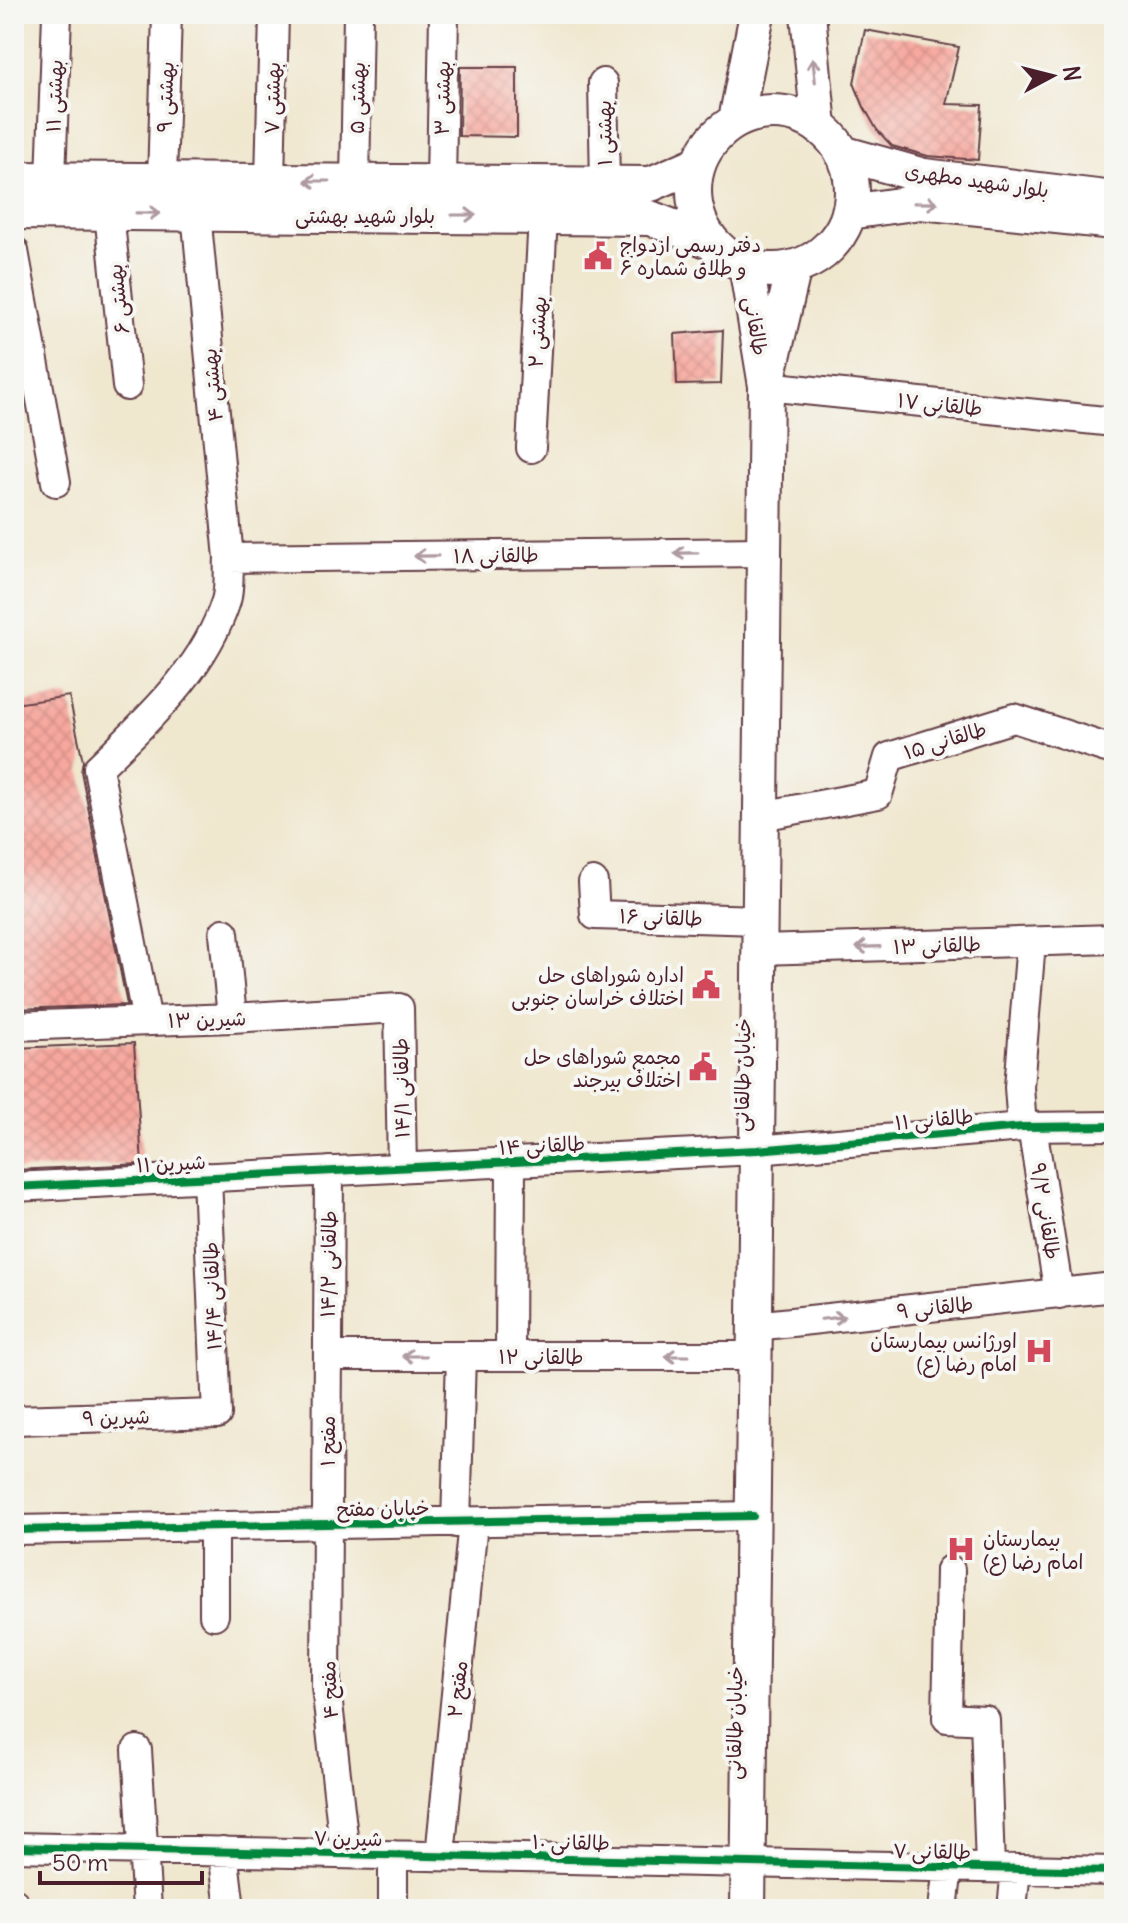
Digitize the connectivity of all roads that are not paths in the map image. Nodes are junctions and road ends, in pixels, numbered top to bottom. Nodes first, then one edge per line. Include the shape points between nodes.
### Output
1 (57, 14) edge
2 (167, 14) edge
3 (274, 14) edge
4 (358, 14) edge
5 (444, 14) edge
6 (757, 14) edge
7 (808, 14) edge
8 (603, 83) dead end
9 (736, 120) junction
10 (819, 127) junction
11 (842, 153) junction
12 (699, 163) junction
13 (14, 179) edge
14 (51, 179) junction
15 (162, 180) junction
16 (270, 181) junction
17 (355, 182) junction
18 (441, 183) junction
19 (605, 184) junction
20 (1114, 199) edge
21 (14, 212) edge
22 (849, 212) junction
23 (109, 213) junction
24 (196, 213) junction
25 (543, 216) junction
26 (1114, 222) edge
27 (712, 242) junction
28 (14, 251) edge
29 (746, 265) junction
30 (794, 267) junction
31 (127, 386) dead end
32 (766, 386) junction
33 (1114, 422) edge
34 (531, 448) dead end
35 (56, 482) dead end
36 (764, 552) junction
37 (229, 558) junction
38 (1106, 748) dead end
39 (761, 816) junction
40 (593, 882) dead end
41 (224, 933) dead end
42 (760, 935) junction
43 (1114, 939) edge
44 (1031, 942) junction
45 (399, 1008) joint
46 (232, 1018) junction
47 (147, 1021) junction
48 (14, 1026) edge
49 (1114, 1126) edge
50 (1027, 1127) junction
51 (757, 1150) junction
52 (511, 1162) junction
53 (402, 1168) junction
54 (329, 1171) junction
55 (207, 1177) junction
56 (14, 1187) edge
57 (1114, 1287) edge
58 (1059, 1294) junction
59 (755, 1341) junction
60 (328, 1356) junction
61 (461, 1356) junction
62 (510, 1356) junction
63 (217, 1414) joint
64 (14, 1420) edge
65 (753, 1516) junction
66 (464, 1522) junction
67 (327, 1526) junction
68 (214, 1528) junction
69 (14, 1530) edge
70 (950, 1570) dead end
71 (214, 1615) dead end
72 (137, 1750) dead end
73 (14, 1847) edge
74 (143, 1849) junction
75 (223, 1851) junction
76 (345, 1854) junction
77 (393, 1855) junction
78 (440, 1856) junction
79 (749, 1862) junction
80 (948, 1867) junction
81 (1003, 1869) junction
82 (1114, 1871) edge
83 (147, 1909) edge
84 (230, 1909) edge
85 (393, 1909) edge
86 (748, 1909) edge
87 (943, 1909) edge
88 (1012, 1909) edge

1 - 14 street, بهشتی ۱۱
2 - 15 street, بهشتی ۹
3 - 16 street, بهشتی ۷
4 - 17 street, بهشتی ۵
5 - 18 street, بهشتی ۳
6 - 9 main road
10 -> 7 main road
8 - 19 street, بهشتی ۱
9 - 10 main road via 779,112
9 - 12 main road via 707,146
10 - 11 main road
11 - 20 main road, بلوار شهید مطهری via 924,176
11 - 22 main road via 852,192
12 - 19 main road, بلوار شهید بهشتی via 651,184
12 - 27 main road via 695,204
13 - 14 main road, بلوار شهید بهشتی
14 - 15 main road, بلوار شهید بهشتی
15 - 16 main road, بلوار شهید بهشتی
17 -> 16 main road, بلوار شهید بهشتی
17 - 18 main road, بلوار شهید بهشتی
18 - 19 main road, بلوار شهید بهشتی
21 - 23 main road, بلوار شهید بهشتی
22 -> 26 main road, بلوار شهید مطهری via 921,202
22 - 30 main road via 829,247
23 -> 24 main road, بلوار شهید بهشتی
23 - 31 street, بهشتی ۶
24 -> 25 main road, بلوار شهید بهشتی
24 - 37 street, بهشتی ۴
25 - 27 main road, بلوار شهید بهشتی via 650,218
25 - 34 street, بهشتی ۲
27 - 29 main road
28 - 35 street
29 - 30 main road
29 - 32 main road, طالقانی
30 - 32 main road
32 - 33 street, طالقانی ۱۷
32 - 36 main road, خیابان طالقانی
36 -> 37 street, طالقانی ۱۸
36 - 39 main road, خیابان طالقانی
37 - 47 street, بهشتی ۴ via 227,598 209,643 162,707 98,768
38 - 39 street, طالقانی ۱۵ via 1014,718 889,757 878,794
39 - 42 main road, خیابان طالقانی
40 - 42 street, طالقانی ۱۶ via 595,915
41 - 46 street
44 -> 42 street, طالقانی ۱۳
42 - 51 main road, خیابان طالقانی
43 - 44 street, طالقانی ۱۳
44 - 50 street, طالقانی ۹/۲ via 1019,1087
45 - 46 street, شیرین ۱۳
45 - 53 street, طالقانی ۱۴/۱
46 - 47 street, شیرین ۱۳
47 - 48 street, شیرین ۱۳
49 - 50 street, طالقانی ۱۱
50 - 51 street, طالقانی ۱۱
50 - 58 street, طالقانی ۹/۲
51 - 52 street, طالقانی ۱۴
51 - 59 main road, خیابان طالقانی
52 - 53 street, طالقانی ۱۴
52 - 62 street
53 - 54 street, طالقانی ۱۴
54 - 55 street, شیرین ۱۱
54 - 60 street, طالقانی ۱۴/۲
55 - 56 street, شیرین ۱۱
55 - 63 street, طالقانی ۱۴/۴
57 - 58 street, طالقانی ۹
59 -> 58 street, طالقانی ۹
59 -> 62 street, طالقانی ۱۲
59 - 65 main road, خیابان طالقانی
61 -> 60 street, طالقانی ۱۲
60 - 67 street, مفتح ۱
61 - 62 street, طالقانی ۱۲
61 - 66 street, مفتح ۲
63 - 64 street, شیرین ۹
65 - 66 street, خیابان مفتح
65 - 79 main road, خیابان طالقانی
66 - 67 street, خیابان مفتح
66 - 78 street, مفتح ۲
67 - 68 street, خیابان مفتح
67 - 76 street, مفتح ۴ via 326,1686
68 - 69 street, خیابان مفتح
68 - 71 street
70 - 81 street via 947,1718 985,1720
72 - 74 street
73 - 74 street, شیرین ۷
74 - 75 street, شیرین ۷
74 - 83 street
75 - 76 street, شیرین ۷
75 - 84 street
76 - 77 street, شیرین ۷
77 - 78 street, طالقانی ۱۰
77 - 85 street
78 - 79 street, طالقانی ۱۰
79 - 80 street, طالقانی ۷
79 - 86 main road, خیابان طالقانی
80 - 81 street, طالقانی ۷
80 - 87 street
81 - 82 street, طالقانی ۷
81 - 88 street

